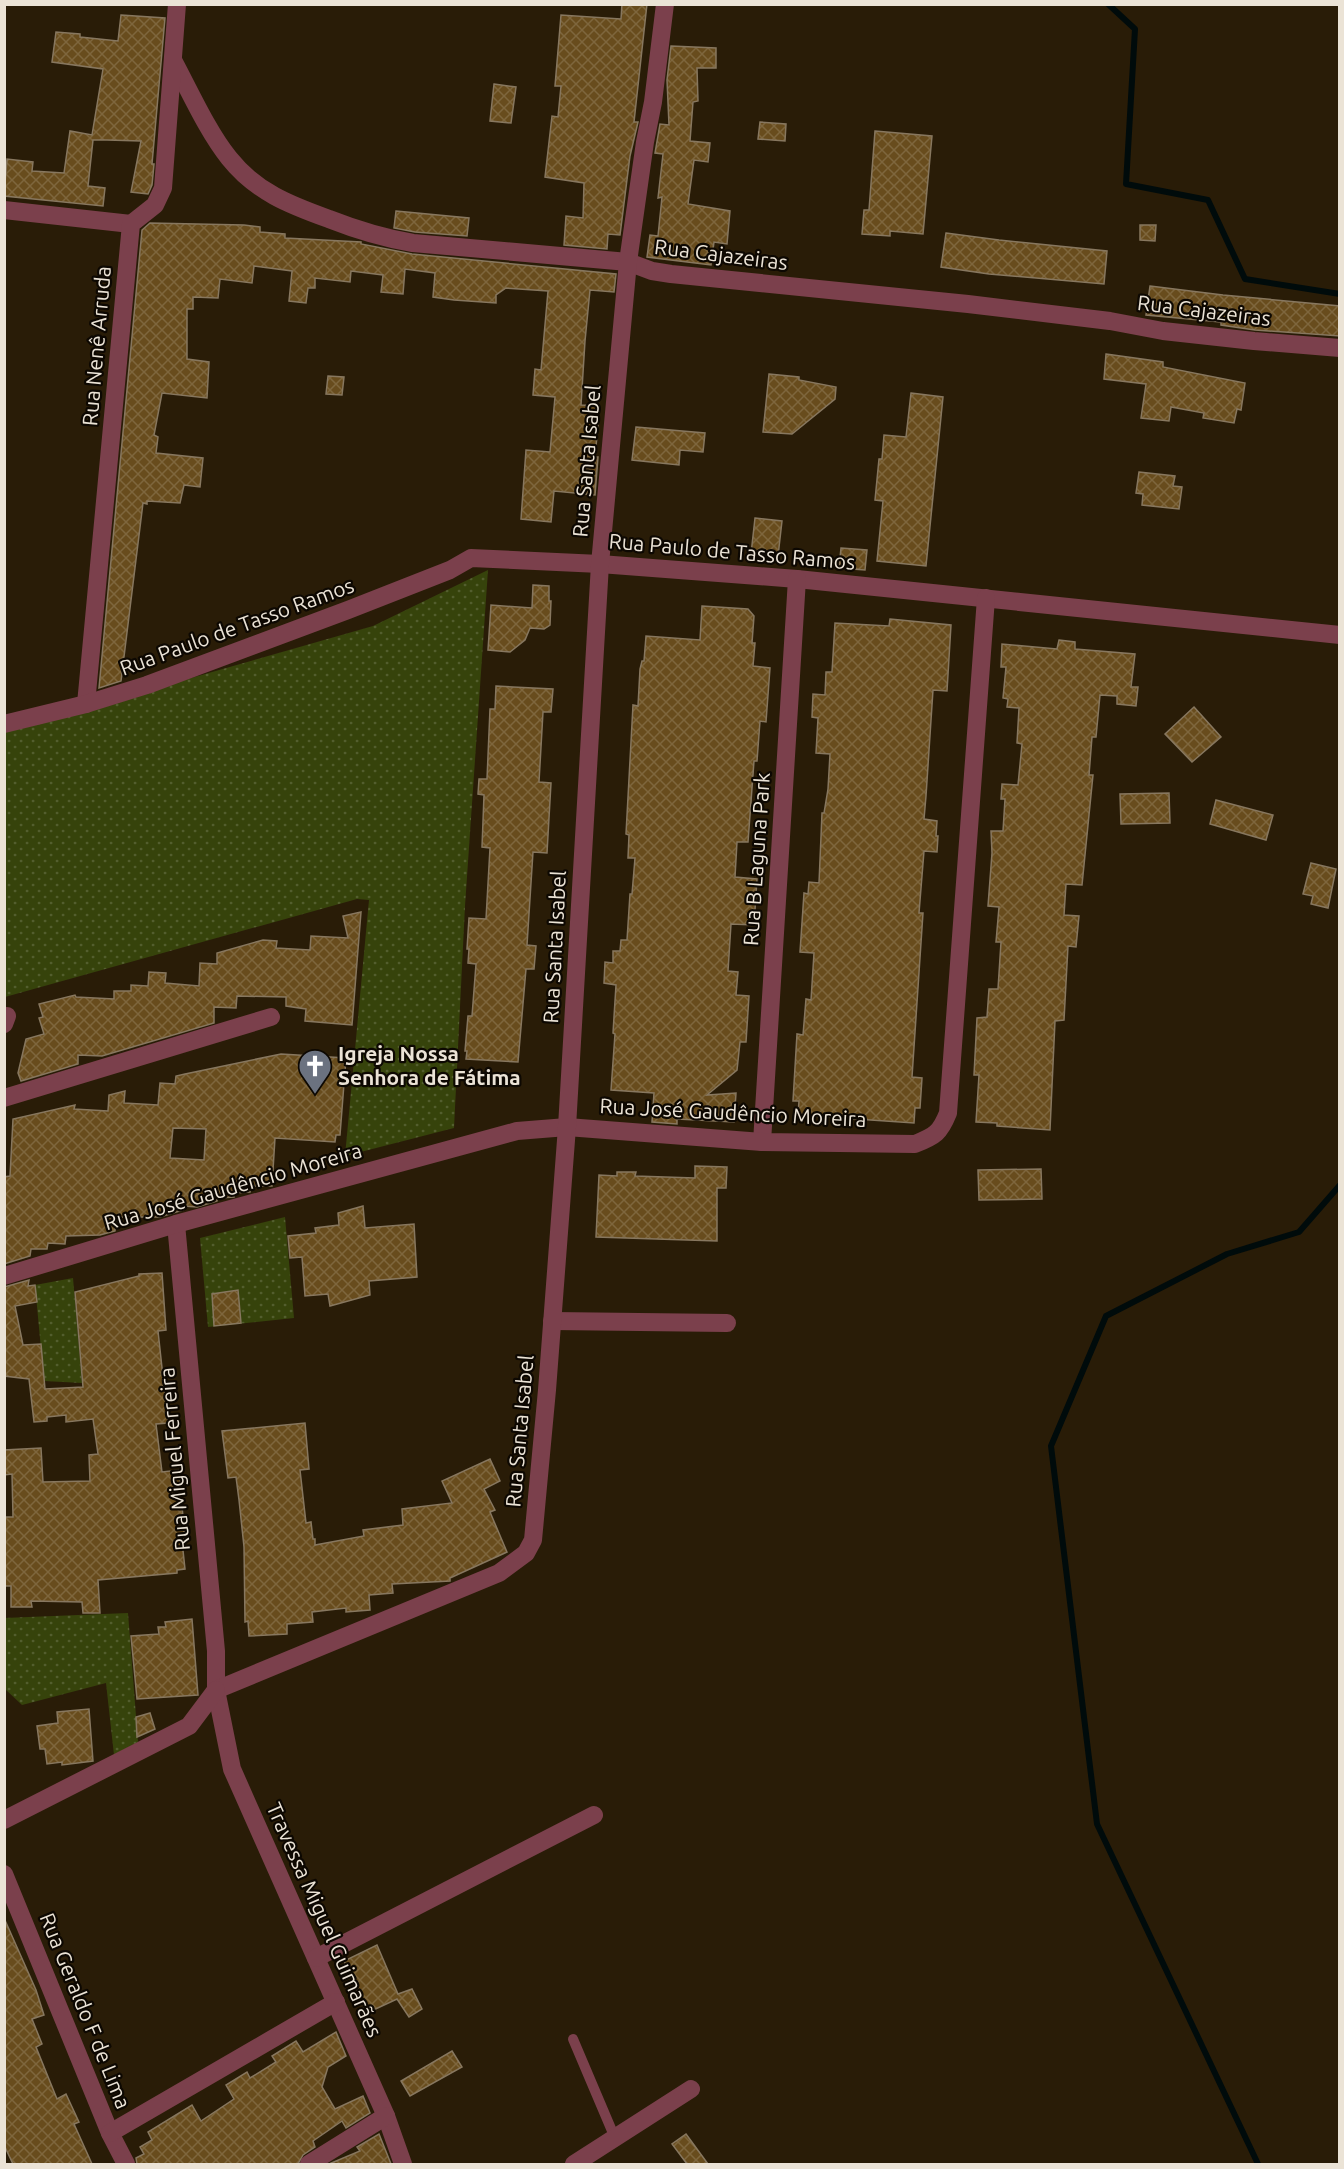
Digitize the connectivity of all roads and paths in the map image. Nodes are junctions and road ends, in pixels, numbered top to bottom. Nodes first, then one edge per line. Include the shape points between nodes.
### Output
1 (177, 4) edge
2 (665, 4) edge
3 (174, 62) junction
4 (4, 210) edge
5 (131, 224) junction
6 (628, 262) junction
7 (1340, 348) edge
8 (600, 564) junction
9 (797, 579) junction
10 (986, 598) junction
11 (1340, 635) edge
12 (86, 704) junction
13 (4, 724) edge
14 (271, 1017) dead end
15 (4, 1098) edge
16 (567, 1127) junction
17 (762, 1142) junction
18 (176, 1224) junction
19 (4, 1276) edge
20 (552, 1321) junction
21 (727, 1323) dead end
22 (216, 1690) junction
23 (594, 1815) dead end
24 (4, 1820) edge
25 (4, 1874) edge
26 (316, 1958) junction
27 (336, 2002) junction
28 (573, 2039) dead end
29 (691, 2090) dead end
30 (386, 2116) junction
31 (110, 2133) junction
32 (615, 2138) junction
33 (126, 2164) edge
34 (309, 2164) edge
35 (403, 2164) edge
36 (574, 2164) edge

1 - 3 street
2 - 6 street, Rua Santa Isabel
3 - 5 street via 163,188 155,205
3 - 6 street, Rua Cajazeiras via 229,158 260,188 292,207 402,242
4 - 5 street
5 - 12 street, Rua Nenê Arruda
6 - 7 street, Rua Cajazeiras via 671,274
6 - 8 street, Rua Santa Isabel
8 - 9 street, Rua Paulo de Tasso Ramos
8 - 12 street, Rua Paulo de Tasso Ramos via 471,558 348,610
8 - 16 street, Rua Santa Isabel
9 - 10 street, Rua Paulo de Tasso Ramos
9 - 17 street, Rua B Laguna Park
10 - 11 street, Rua Paulo de Tasso Ramos
10 - 17 street, Rua José Gaudêncio Moreira via 948,1113 942,1128 915,1144
12 - 13 street, Rua Paulo de Tasso Ramos
14 - 15 street
16 - 17 street, Rua José Gaudêncio Moreira
16 - 18 street, Rua José Gaudêncio Moreira via 517,1131
16 - 20 street, Rua Santa Isabel
18 - 19 street, Rua José Gaudêncio Moreira
18 - 22 street, Rua Miguel Ferreira via 216,1651
20 - 21 street
20 - 22 street, Rua Santa Isabel via 533,1540 526,1553 498,1573
22 - 24 street via 189,1726
22 - 26 street, Travessa Miguel Guimarães via 232,1769
23 - 26 street
25 - 31 street, Rua Geraldo F de Lima
26 - 27 street, Travessa Miguel Guimarães
27 - 30 street, Travessa Miguel Guimarães
27 - 31 street
28 - 32 lane
29 - 32 street
30 - 34 street
30 - 35 street, Travessa Miguel Guimarães
31 - 33 street, Rua Geraldo F de Lima
32 - 36 street

